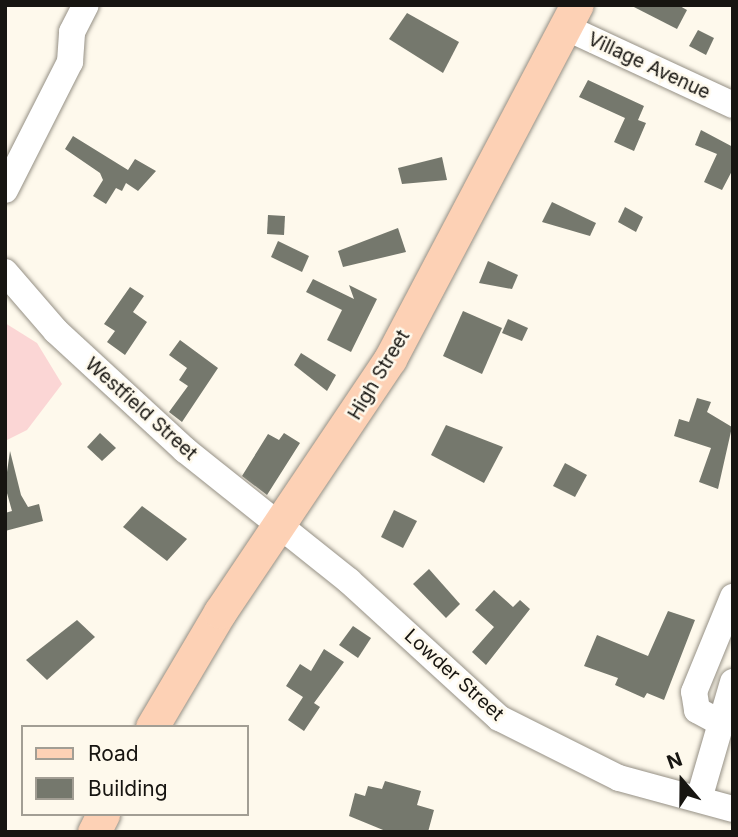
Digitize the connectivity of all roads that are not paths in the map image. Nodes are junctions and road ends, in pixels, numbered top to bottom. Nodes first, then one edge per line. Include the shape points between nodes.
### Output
1 (86, 5) edge
2 (571, 16) edge
3 (733, 105) edge
4 (5, 190) edge
5 (5, 272) edge
6 (17, 297) edge
7 (279, 525) junction
8 (733, 597) edge
9 (733, 682) edge
10 (721, 723) junction
11 (153, 725) edge
12 (699, 799) junction
13 (733, 809) edge
14 (102, 816) edge
15 (94, 832) edge

1 - 4 street via 72,32 70,62
2 - 3 street, Village Avenue
2 - 7 main road, High Street via 407,331
5 - 6 street, Westfield Street
6 - 7 street, Westfield Street via 185,450
7 - 11 main road, High Street
7 - 12 street, Lowder Street via 499,718 619,778
8 - 10 street via 694,692 697,710
9 - 10 street
10 - 12 street
12 - 13 street, Lowder Street
14 - 15 main road

